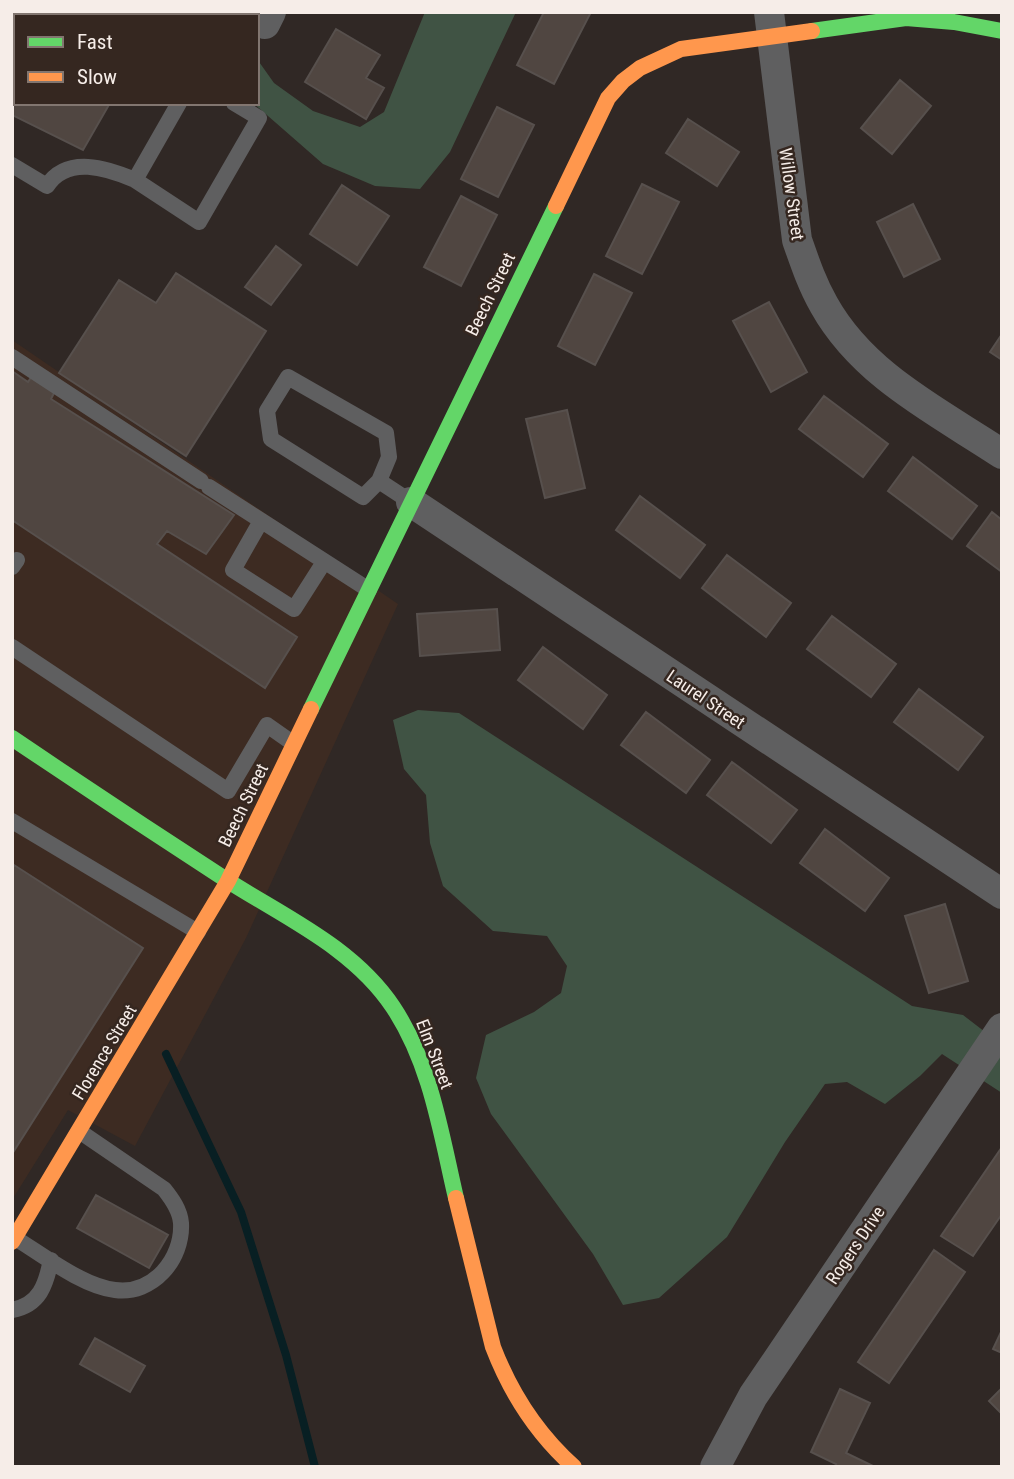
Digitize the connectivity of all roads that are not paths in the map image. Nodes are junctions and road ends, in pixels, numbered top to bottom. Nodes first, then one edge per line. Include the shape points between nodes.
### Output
1 (771, 24) edge
2 (1002, 31) edge
3 (178, 105) edge
4 (237, 105) edge
5 (12, 164) edge
6 (135, 180) junction
7 (12, 357) edge
8 (1002, 454) edge
9 (379, 481) junction
10 (411, 502) junction
11 (261, 521) junction
12 (324, 562) junction
13 (369, 590) junction
14 (12, 647) edge
15 (12, 738) edge
16 (294, 744) junction
17 (12, 821) edge
18 (228, 881) junction
19 (1002, 894) edge
20 (198, 932) junction
21 (1002, 1028) edge
22 (79, 1131) junction
23 (13, 1240) edge
24 (51, 1260) junction
25 (12, 1310) edge
26 (574, 1467) edge
27 (715, 1467) edge

1 - 2 street, Beech Street via 941,19
1 - 8 street, Willow Street via 797,240 824,306 869,362 911,397
1 - 10 street, Beech Street via 664,55 632,73 608,98
3 - 6 lane
4 - 6 lane via 259,118 199,222
5 - 6 lane via 47,186 54,175 74,167 108,168
7 - 11 lane
9 - 9 lane via 389,457 386,433 288,376 267,411 271,439 363,496
9 - 10 lane
10 - 13 street, Beech Street
10 - 19 street, Laurel Street
11 - 12 lane
11 - 12 lane via 233,570 294,609
12 - 13 lane
13 - 16 street, Beech Street
14 - 16 lane via 228,791 267,725
15 - 18 street, Elm Street
16 - 18 street, Beech Street
17 - 20 lane
18 - 20 street, Florence Street
18 - 26 street, Elm Street via 353,962 399,1016 428,1082 505,1381 544,1440
20 - 22 street, Florence Street
21 - 27 street, Rogers Drive via 753,1395
22 - 23 street, Florence Street
22 - 24 lane via 164,1189 181,1222 179,1246 159,1278 116,1291
23 - 24 lane
24 - 25 lane via 37,1299

